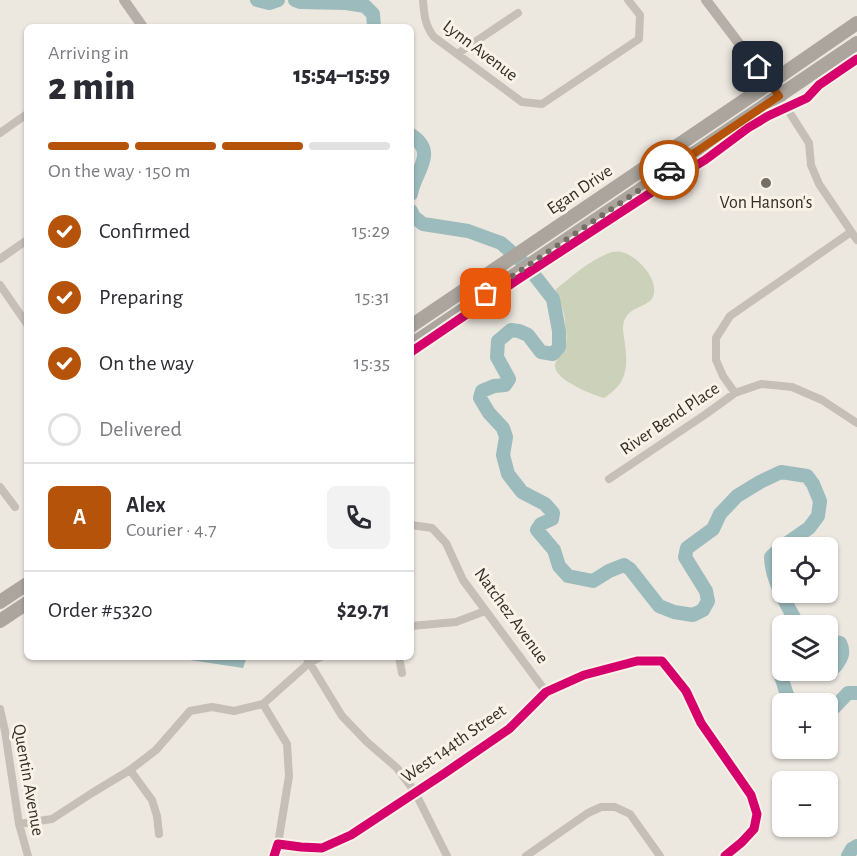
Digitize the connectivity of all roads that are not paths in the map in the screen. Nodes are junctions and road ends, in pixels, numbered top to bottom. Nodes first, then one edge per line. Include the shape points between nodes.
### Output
1 (124, 0) edge
2 (423, 0) edge
3 (628, 0) edge
4 (706, 0) edge
5 (518, 13) dead end
6 (857, 23) edge
7 (141, 24) edge
8 (857, 44) edge
9 (457, 54) junction
10 (770, 83) junction
11 (779, 96) junction
12 (24, 116) edge
13 (0, 133) edge
14 (851, 232) junction
15 (857, 240) edge
16 (24, 242) edge
17 (0, 259) edge
18 (0, 285) edge
19 (24, 320) edge
20 (414, 324) edge
21 (414, 343) edge
22 (735, 393) junction
23 (857, 423) edge
24 (609, 479) dead end
25 (0, 487) edge
26 (15, 507) dead end
27 (414, 525) edge
28 (24, 586) edge
29 (0, 602) edge
30 (24, 605) edge
31 (485, 611) junction
32 (0, 621) edge
33 (414, 626) edge
34 (307, 660) edge
35 (400, 660) edge
36 (402, 673) dead end
37 (546, 692) junction
38 (263, 704) junction
39 (0, 709) edge
40 (130, 770) junction
41 (416, 792) junction
42 (19, 824) junction
43 (159, 834) dead end
44 (278, 844) junction
45 (28, 856) edge
46 (274, 856) edge
47 (447, 856) edge
48 (526, 856) edge
49 (660, 856) edge
50 (725, 856) edge

1 - 7 main road
2 - 9 street, Lynn Avenue via 429,30
3 - 9 street, Lynn Avenue via 640,15 639,39 542,104 522,102
4 - 10 main road
5 - 9 street
6 - 10 highway, Egan Drive
8 - 11 highway, Egan Drive
10 - 11 main road
10 - 20 highway, Egan Drive
11 - 14 street via 809,142 811,165 819,184
11 - 21 highway, Egan Drive
12 - 13 street
14 - 15 street
14 - 22 street, River Bend Place via 730,316 716,338 716,360
16 - 17 street
18 - 19 street
22 - 23 street via 761,384 792,387 822,400
22 - 24 street, River Bend Place
25 - 26 street
27 - 31 street, Natchez Avenue via 432,528 446,543
28 - 29 highway
30 - 32 highway
31 - 33 street via 456,622
31 - 37 street, Natchez Avenue
34 - 38 street
34 - 41 street via 342,716 397,768
35 - 36 street
37 - 41 street, West 144th Street via 509,729
37 - 50 street, West 144th Street via 584,675 637,661 662,661 686,691 701,723 750,795 757,814 754,828
38 - 40 street via 234,711 212,707 190,711 156,750
38 - 44 street via 286,744 288,776
39 - 42 street, Quentin Avenue
40 - 42 street via 52,819
40 - 43 street via 152,800
41 - 44 street, West 144th Street via 351,835 322,848
41 - 47 street
42 - 45 street, Quentin Avenue
44 - 46 street
48 - 49 street via 601,807 615,807 630,814

